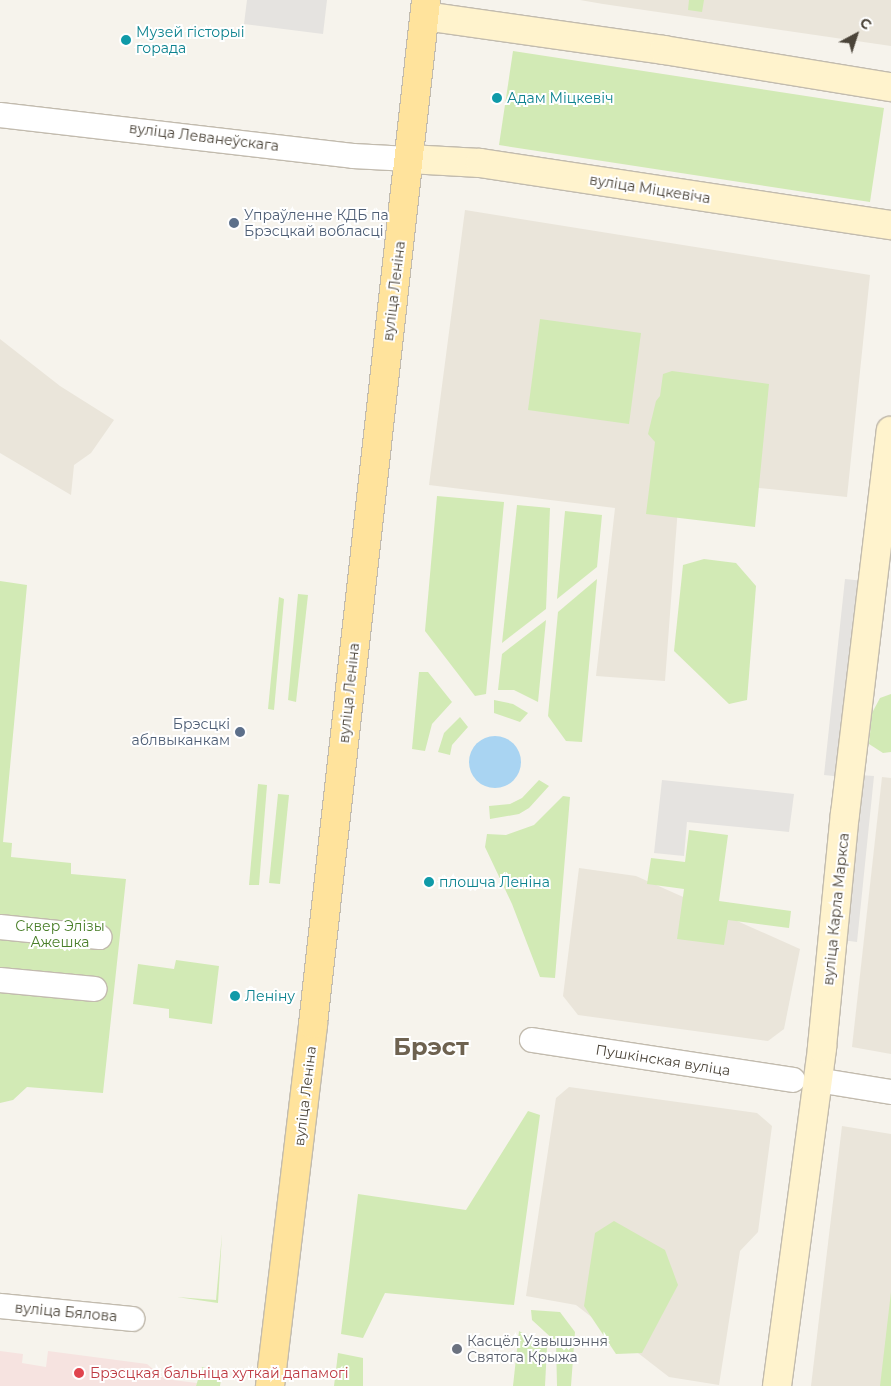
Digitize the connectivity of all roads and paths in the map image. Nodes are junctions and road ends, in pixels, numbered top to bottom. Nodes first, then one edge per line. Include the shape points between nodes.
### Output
1 (425, 8) edge
2 (891, 87) edge
3 (0, 115) edge
4 (409, 159) junction
5 (891, 225) edge
6 (891, 431) edge
7 (0, 927) edge
8 (99, 937) dead end
9 (0, 980) edge
10 (96, 989) dead end
11 (532, 1040) dead end
12 (805, 1080) junction
13 (891, 1092) edge
14 (0, 1306) edge
15 (132, 1319) dead end
16 (270, 1386) edge
17 (777, 1386) edge

1 - 2 main road
1 - 4 main road, вуліца Леніна
3 - 4 street, вуліца Леванеўскага via 353,156
4 - 5 main road, вуліца Міцкевіча via 480,163
4 - 16 main road, вуліца Леніна
6 - 12 main road, вуліца Карла Маркса
7 - 8 street
9 - 10 street
11 - 12 street, Пушкінская вуліца
12 - 13 street, Пушкінская вуліца
12 - 17 main road, вуліца Карла Маркса
14 - 15 street, вуліца Бялова

